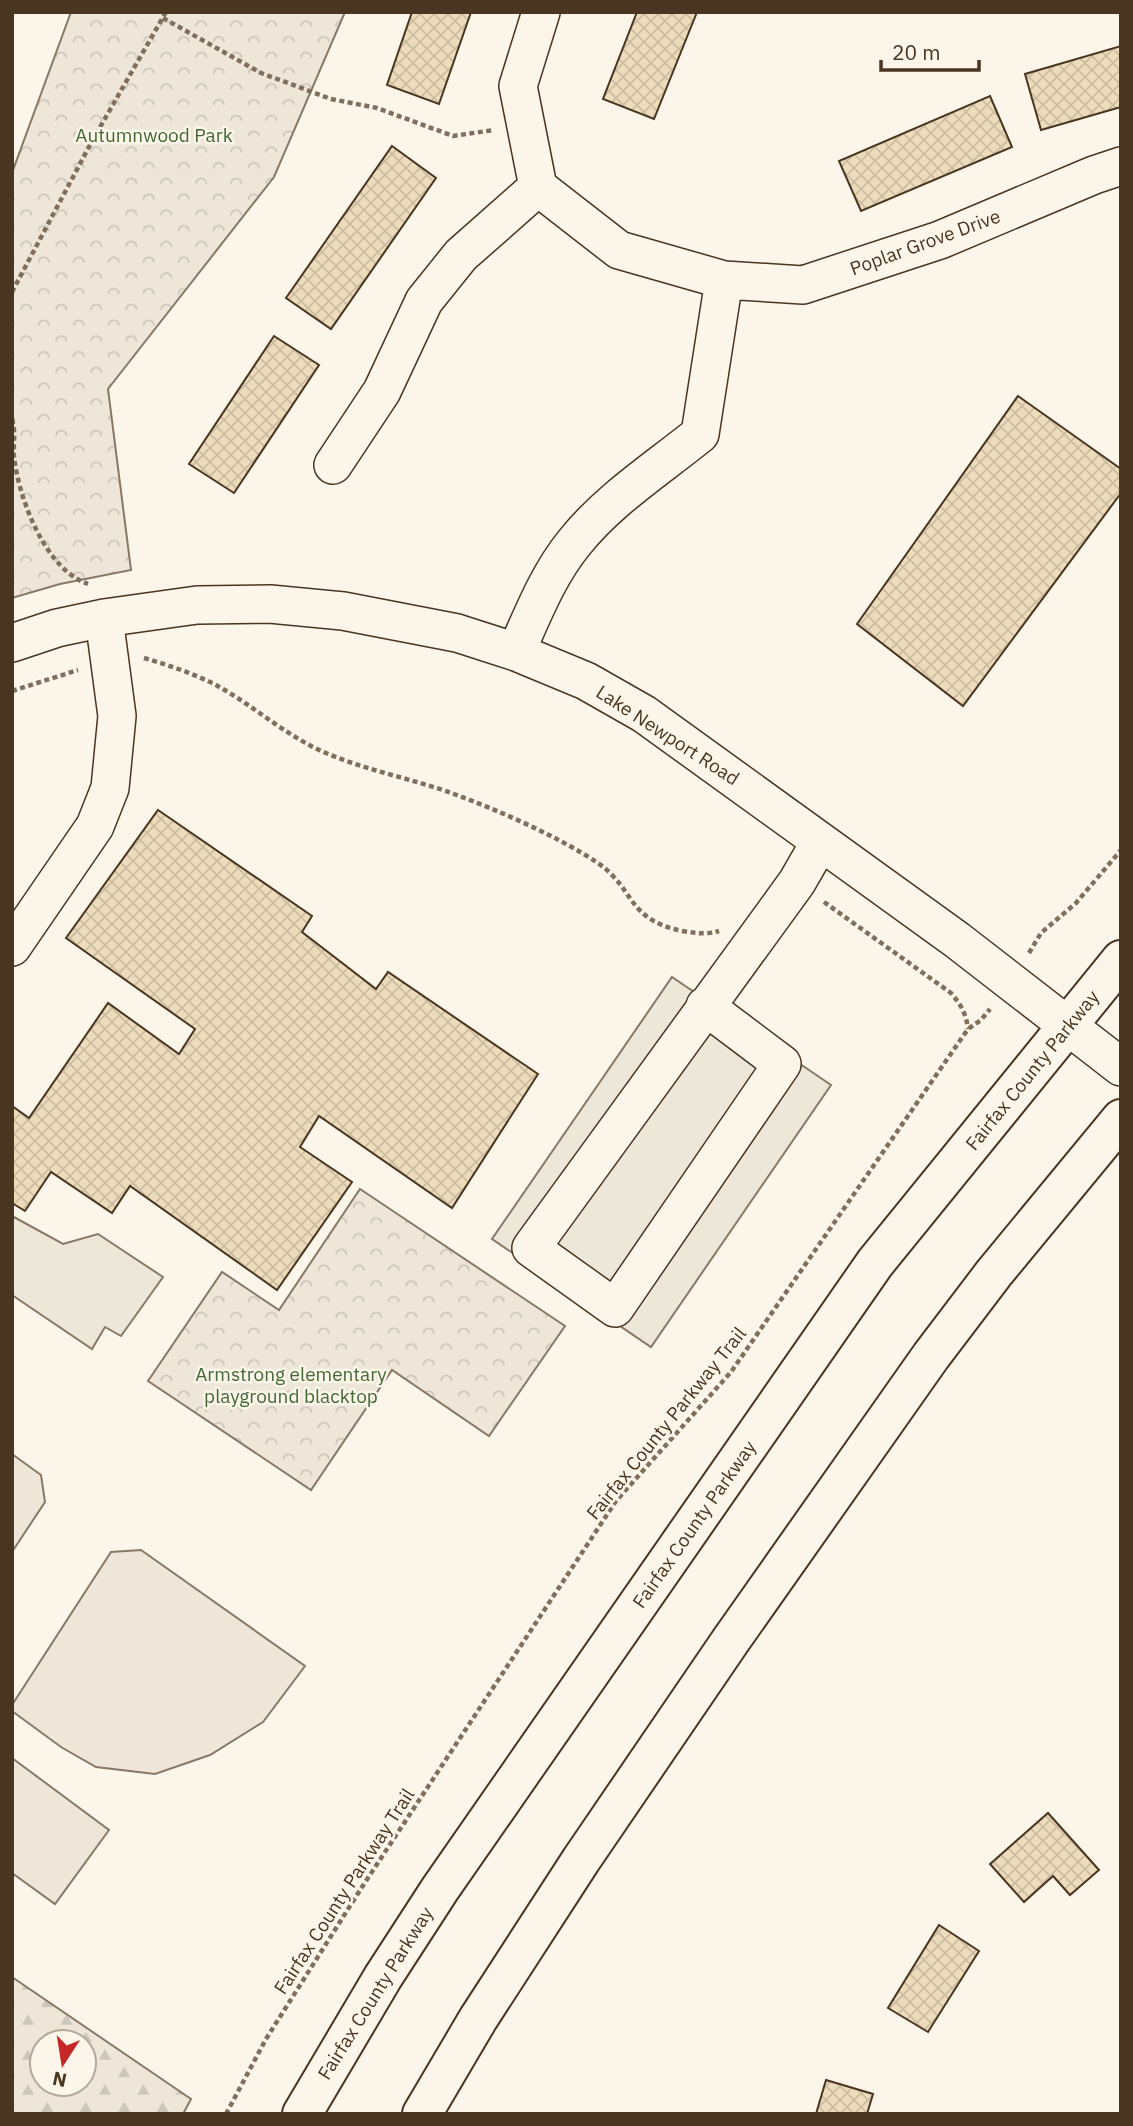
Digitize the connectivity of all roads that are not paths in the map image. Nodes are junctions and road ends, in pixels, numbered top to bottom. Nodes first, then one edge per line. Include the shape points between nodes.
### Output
1 (541, 12) edge
2 (1121, 166) edge
3 (538, 187) junction
4 (723, 279) junction
5 (333, 466) dead end
6 (101, 603) junction
7 (12, 643) edge
8 (516, 652) junction
9 (820, 842) junction
10 (12, 947) edge
11 (1121, 960) edge
12 (705, 1006) junction
13 (1068, 1025) junction
14 (1121, 1067) edge
15 (1121, 1119) edge
16 (302, 2114) edge
17 (422, 2114) edge

1 - 3 street via 518,86
2 - 4 street, Poplar Grove Drive via 940,240 803,285
3 - 4 street, Poplar Grove Drive via 619,250
3 - 5 street via 461,255 424,301 382,391
4 - 8 street via 700,434 604,510 573,543 543,589
6 - 7 street, Lake Newport Road via 57,628
6 - 8 street, Lake Newport Road via 270,604 343,611 457,634
6 - 10 street via 117,716 110,788 95,826
8 - 9 street, Lake Newport Road via 586,681 644,714
9 - 12 street via 797,882
9 - 13 street, Lake Newport Road
11 - 13 highway, Fairfax County Parkway
12 - 12 street via 531,1248 615,1308 782,1064
13 - 14 street, Lake Newport Road
13 - 16 highway, Fairfax County Parkway via 876,1263 440,1889
15 - 17 highway via 994,1273 915,1378 581,1860

